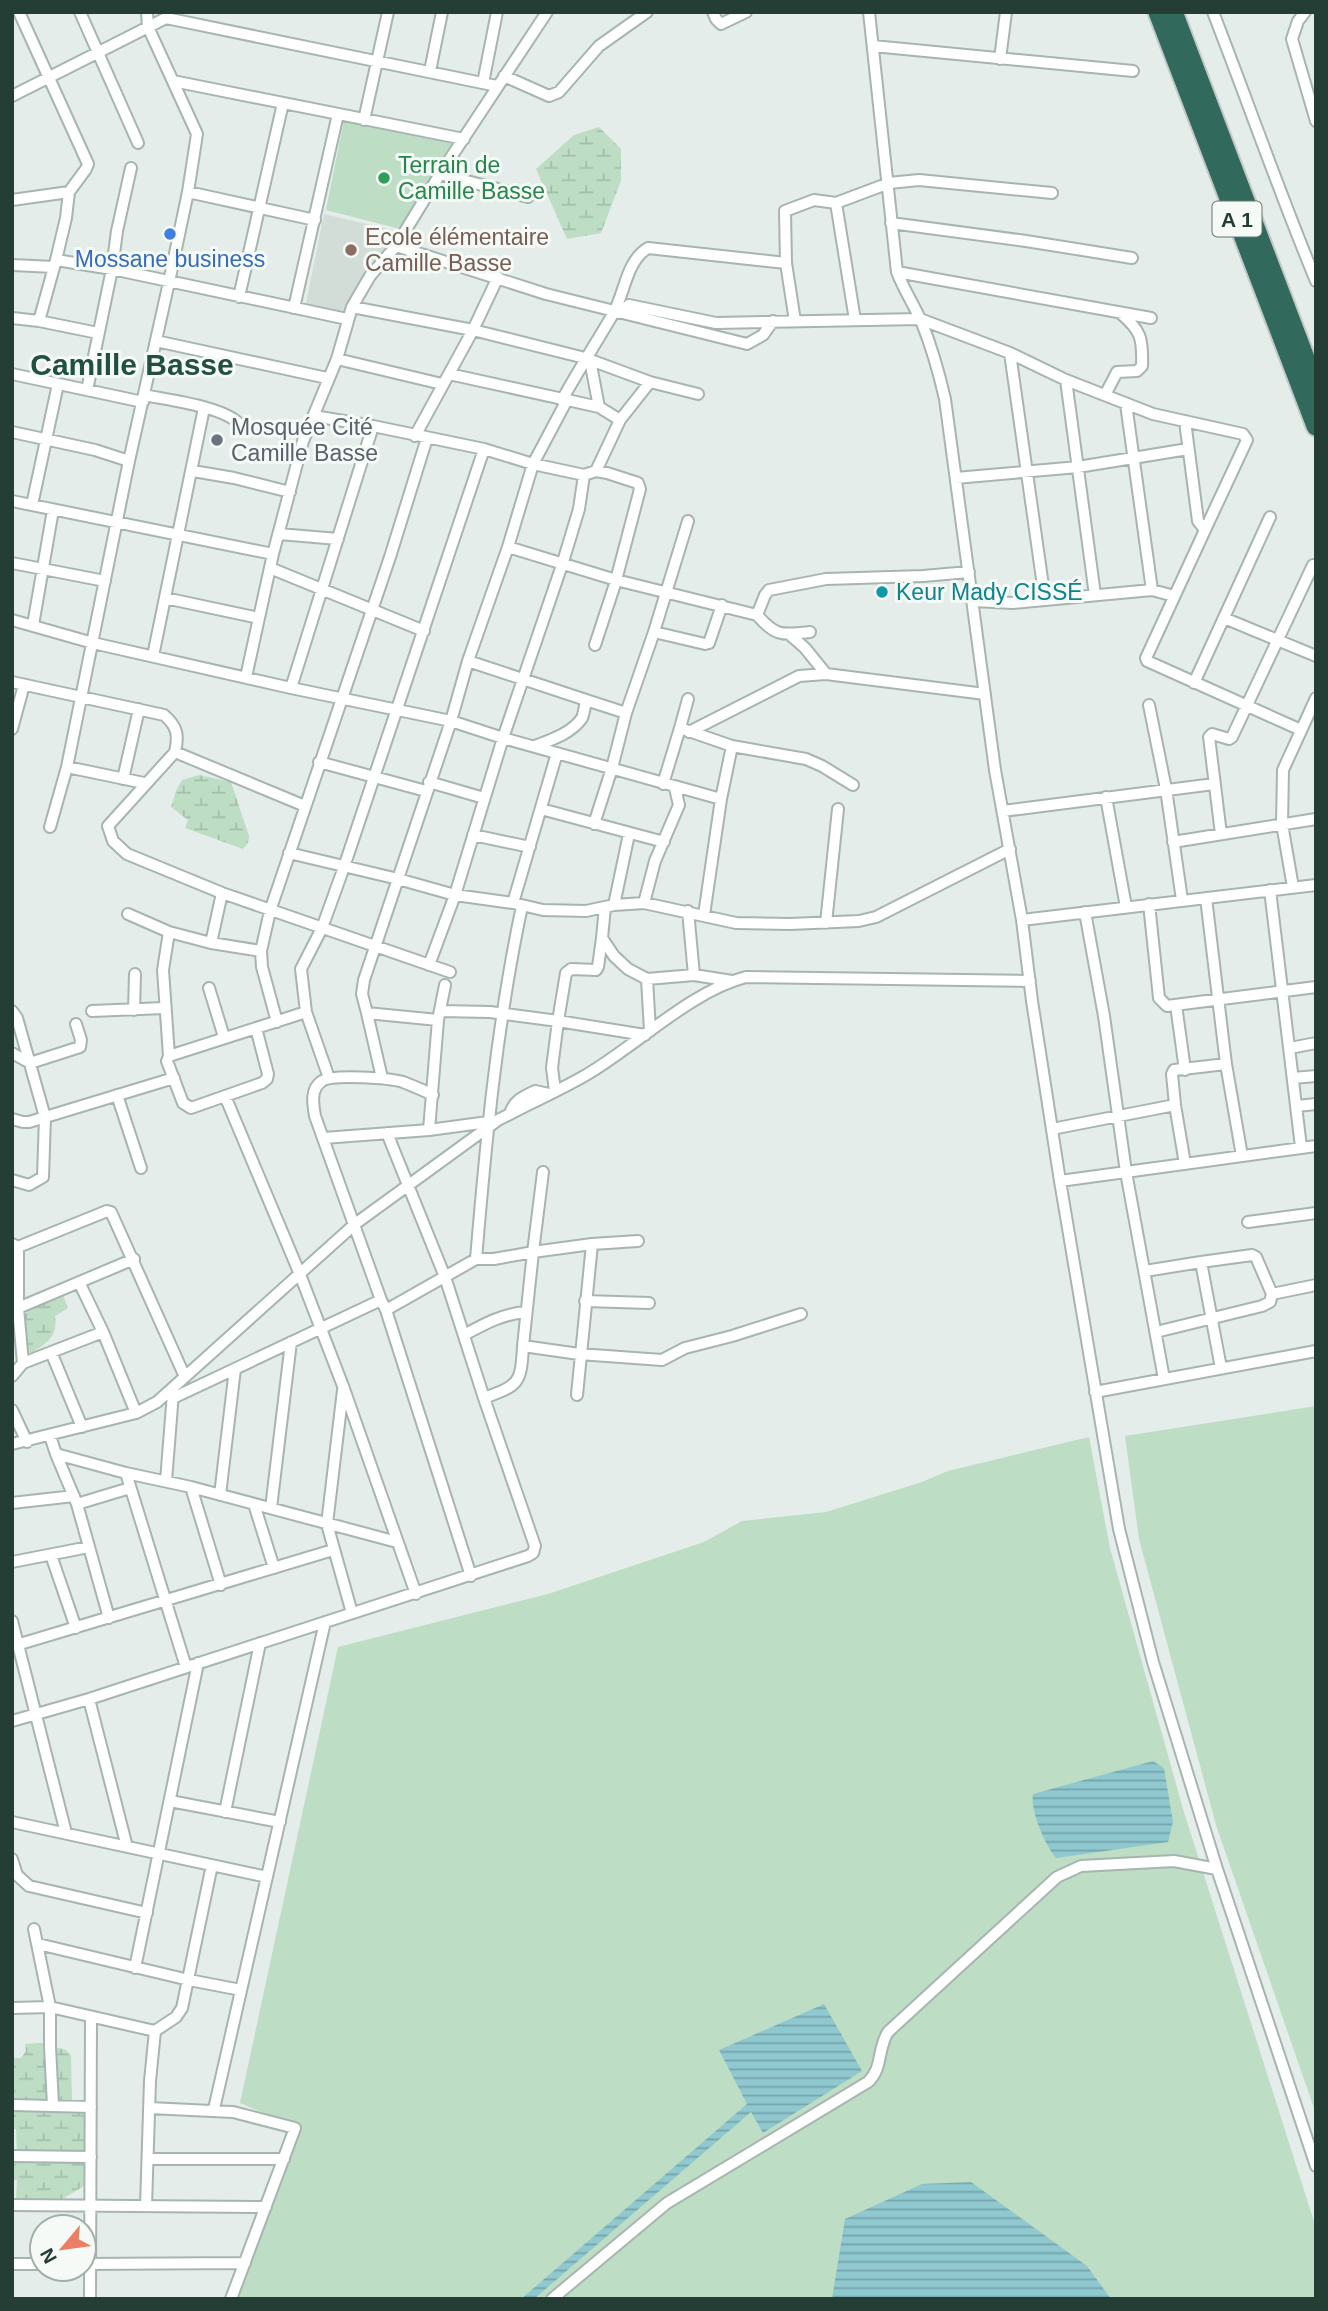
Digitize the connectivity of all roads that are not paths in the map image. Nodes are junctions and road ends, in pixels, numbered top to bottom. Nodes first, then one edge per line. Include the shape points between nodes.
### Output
1 (19, 12) edge
2 (80, 12) edge
3 (146, 12) edge
4 (388, 12) edge
5 (442, 12) edge
6 (497, 12) edge
7 (547, 12) edge
8 (647, 12) edge
9 (713, 12) edge
10 (746, 12) edge
11 (869, 12) edge
12 (1006, 12) edge
13 (1158, 12) edge
14 (1173, 12) edge
15 (1213, 12) edge
16 (1306, 12) edge
17 (166, 15) edge
18 (148, 27) junction
19 (873, 46) junction
20 (98, 52) junction
21 (1000, 59) junction
22 (377, 61) junction
23 (430, 71) junction
24 (1133, 71) dead end
25 (504, 76) junction
26 (49, 77) junction
27 (173, 81) junction
28 (483, 83) junction
29 (497, 86) junction
30 (12, 96) edge
31 (283, 103) junction
32 (338, 114) junction
33 (365, 120) junction
34 (1316, 121) edge
35 (464, 139) junction
36 (138, 143) dead end
37 (131, 168) dead end
38 (440, 174) junction
39 (889, 183) junction
40 (69, 192) junction
41 (188, 192) junction
42 (1052, 192) dead end
43 (528, 197) dead end
44 (12, 200) edge
45 (836, 203) junction
46 (259, 208) junction
47 (315, 220) junction
48 (891, 223) junction
49 (396, 247) junction
50 (1132, 258) dead end
51 (1312, 262) edge
52 (786, 263) junction
53 (55, 264) junction
54 (12, 265) edge
55 (112, 269) junction
56 (897, 272) junction
57 (498, 277) junction
58 (1316, 281) edge
59 (169, 282) junction
60 (239, 297) junction
61 (352, 307) junction
62 (294, 308) junction
63 (1118, 311) junction
64 (617, 312) junction
65 (12, 318) edge
66 (1151, 318) dead end
67 (347, 319) junction
68 (920, 319) junction
69 (855, 320) junction
70 (39, 321) junction
71 (773, 321) junction
72 (795, 321) junction
73 (473, 330) junction
74 (98, 333) junction
75 (156, 341) junction
76 (1010, 354) junction
77 (337, 359) junction
78 (588, 359) junction
79 (12, 374) edge
80 (327, 378) junction
81 (446, 379) junction
82 (1066, 380) junction
83 (650, 382) junction
84 (58, 384) junction
85 (1316, 387) edge
86 (87, 390) junction
87 (698, 394) dead end
88 (1105, 395) junction
89 (144, 399) junction
90 (565, 400) junction
91 (1126, 404) junction
92 (599, 407) junction
93 (204, 408) junction
94 (314, 416) junction
95 (620, 420) junction
96 (1185, 421) junction
97 (242, 426) dead end
98 (373, 426) junction
99 (1316, 426) edge
100 (12, 432) edge
101 (421, 437) junction
102 (47, 439) junction
103 (484, 449) junction
104 (1188, 449) junction
105 (1134, 457) junction
106 (130, 461) junction
107 (533, 464) junction
108 (1078, 467) junction
109 (193, 471) junction
110 (596, 471) junction
111 (1026, 472) junction
112 (584, 475) junction
113 (956, 478) junction
114 (290, 492) junction
115 (12, 501) edge
116 (32, 505) junction
117 (53, 510) junction
118 (1270, 517) dead end
119 (688, 521) dead end
120 (118, 524) junction
121 (1205, 530) junction
122 (279, 534) junction
123 (179, 535) junction
124 (338, 540) junction
125 (508, 547) junction
126 (273, 554) junction
127 (12, 564) edge
128 (562, 565) junction
129 (1313, 565) dead end
130 (43, 568) junction
131 (270, 568) junction
132 (969, 572) junction
133 (616, 580) junction
134 (105, 581) junction
135 (321, 589) junction
136 (1152, 590) junction
137 (666, 591) junction
138 (1096, 595) junction
139 (1174, 596) junction
140 (165, 598) junction
141 (1045, 600) junction
142 (974, 601) junction
143 (722, 605) junction
144 (371, 610) junction
145 (757, 615) junction
146 (259, 618) junction
147 (1224, 618) junction
148 (12, 620) edge
149 (33, 625) junction
150 (424, 631) junction
151 (654, 632) junction
152 (810, 632) dead end
153 (789, 635) junction
154 (1278, 641) junction
155 (93, 643) junction
156 (595, 645) dead end
157 (153, 656) junction
158 (1316, 656) edge
159 (468, 661) junction
160 (826, 674) junction
161 (246, 677) junction
162 (524, 679) junction
163 (1194, 683) junction
164 (18, 684) edge
165 (290, 688) junction
166 (985, 694) junction
167 (81, 697) junction
168 (341, 698) junction
169 (1316, 698) edge
170 (688, 699) dead end
171 (586, 700) junction
172 (1149, 705) dead end
173 (1248, 707) junction
174 (139, 709) junction
175 (398, 710) junction
176 (626, 713) junction
177 (451, 721) junction
178 (12, 729) edge
179 (684, 730) junction
180 (1301, 730) junction
181 (503, 738) junction
182 (535, 746) junction
183 (733, 746) junction
184 (174, 751) junction
185 (557, 753) junction
186 (319, 762) junction
187 (67, 767) junction
188 (612, 768) junction
189 (375, 777) junction
190 (123, 779) junction
191 (145, 783) junction
192 (663, 784) junction
193 (1214, 784) junction
194 (853, 785) dead end
195 (427, 786) junction
196 (675, 788) junction
197 (1166, 789) junction
198 (1107, 797) junction
199 (484, 798) junction
200 (721, 799) junction
201 (305, 806) junction
202 (541, 809) junction
203 (838, 809) dead end
204 (1003, 811) junction
205 (1316, 819) edge
206 (594, 824) junction
207 (1282, 824) junction
208 (50, 827) dead end
209 (629, 834) junction
210 (1221, 834) junction
211 (473, 835) junction
212 (664, 842) junction
213 (1173, 842) junction
214 (530, 847) junction
215 (1010, 849) junction
216 (289, 853) junction
217 (344, 867) junction
218 (398, 879) junction
219 (1316, 885) edge
220 (1293, 887) junction
221 (1270, 890) junction
222 (222, 893) junction
223 (454, 895) junction
224 (1206, 898) junction
225 (1182, 900) junction
226 (644, 903) junction
227 (1149, 904) junction
228 (518, 905) junction
229 (610, 906) junction
230 (1126, 907) junction
231 (270, 911) junction
232 (688, 911) junction
233 (1085, 912) junction
234 (128, 914) dead end
235 (704, 915) junction
236 (1022, 920) junction
237 (826, 923) junction
238 (322, 928) junction
239 (169, 932) junction
240 (602, 938) junction
241 (211, 943) junction
242 (376, 946) junction
243 (261, 951) junction
244 (429, 965) junction
245 (450, 972) dead end
246 (135, 974) dead end
247 (694, 975) junction
248 (648, 979) junction
249 (732, 981) junction
250 (1030, 981) junction
251 (445, 985) dead end
252 (1316, 987) edge
253 (209, 988) dead end
254 (1284, 991) junction
255 (1219, 999) junction
256 (1176, 1005) junction
257 (164, 1008) junction
258 (134, 1010) junction
259 (12, 1011) edge
260 (92, 1011) dead end
261 (306, 1012) junction
262 (367, 1013) junction
263 (502, 1014) junction
264 (439, 1015) junction
265 (558, 1021) junction
266 (277, 1022) junction
267 (76, 1024) dead end
268 (256, 1028) junction
269 (648, 1033) junction
270 (224, 1037) junction
271 (1316, 1043) edge
272 (1290, 1048) junction
273 (12, 1054) edge
274 (169, 1056) junction
275 (30, 1063) junction
276 (1226, 1064) junction
277 (1185, 1069) junction
278 (1316, 1076) edge
279 (329, 1078) junction
280 (174, 1079) junction
281 (382, 1079) junction
282 (1293, 1079) junction
283 (552, 1093) junction
284 (117, 1095) junction
285 (433, 1095) junction
286 (225, 1096) junction
287 (1316, 1104) edge
288 (1175, 1105) junction
289 (1297, 1106) junction
290 (46, 1117) junction
291 (1118, 1117) junction
292 (12, 1119) edge
293 (488, 1125) junction
294 (1052, 1129) junction
295 (429, 1130) junction
296 (387, 1133) junction
297 (324, 1138) junction
298 (1316, 1146) edge
299 (1301, 1147) junction
300 (1241, 1156) junction
301 (1185, 1164) junction
302 (141, 1168) dead end
303 (543, 1172) dead end
304 (1126, 1172) junction
305 (12, 1180) edge
306 (1060, 1181) junction
307 (408, 1187) junction
308 (1316, 1213) edge
309 (1248, 1222) dead end
310 (355, 1224) junction
311 (638, 1241) dead end
312 (592, 1244) junction
313 (15, 1245) edge
314 (533, 1252) junction
315 (134, 1259) junction
316 (476, 1259) junction
317 (1201, 1262) junction
318 (1145, 1271) junction
319 (299, 1272) junction
320 (445, 1277) junction
321 (79, 1282) junction
322 (1316, 1285) edge
323 (1272, 1294) junction
324 (585, 1301) junction
325 (649, 1303) dead end
326 (383, 1305) junction
327 (15, 1307) edge
328 (526, 1312) junction
329 (801, 1314) dead end
330 (1212, 1319) junction
331 (320, 1328) junction
332 (103, 1332) junction
333 (1156, 1332) junction
334 (464, 1335) junction
335 (291, 1342) junction
336 (523, 1346) junction
337 (1316, 1351) edge
338 (51, 1352) junction
339 (579, 1354) junction
340 (19, 1365) edge
341 (1221, 1368) junction
342 (234, 1369) junction
343 (12, 1376) edge
344 (185, 1377) junction
345 (1164, 1378) junction
346 (343, 1387) junction
347 (1095, 1392) junction
348 (173, 1393) junction
349 (577, 1395) dead end
350 (484, 1398) junction
351 (12, 1410) edge
352 (136, 1413) junction
353 (82, 1427) junction
354 (50, 1436) junction
355 (27, 1442) junction
356 (12, 1444) edge
357 (56, 1454) junction
358 (126, 1473) junction
359 (166, 1481) junction
360 (191, 1487) junction
361 (130, 1488) junction
362 (220, 1495) junction
363 (75, 1500) junction
364 (12, 1503) edge
365 (254, 1503) junction
366 (271, 1508) junction
367 (327, 1524) junction
368 (397, 1542) junction
369 (89, 1547) junction
370 (333, 1550) junction
371 (51, 1555) junction
372 (12, 1562) edge
373 (274, 1568) junction
374 (471, 1576) junction
375 (220, 1585) junction
376 (416, 1594) junction
377 (165, 1602) junction
378 (352, 1614) junction
379 (109, 1618) junction
380 (12, 1621) edge
381 (325, 1622) junction
382 (76, 1628) junction
383 (260, 1643) junction
384 (20, 1644) junction
385 (198, 1663) junction
386 (186, 1667) junction
387 (89, 1699) junction
388 (37, 1713) junction
389 (12, 1721) edge
390 (170, 1801) junction
391 (225, 1812) junction
392 (12, 1822) edge
393 (279, 1822) junction
394 (66, 1833) junction
395 (127, 1847) junction
396 (161, 1854) junction
397 (12, 1859) edge
398 (212, 1865) junction
399 (1217, 1869) junction
400 (267, 1877) junction
401 (17, 1884) edge
402 (147, 1913) junction
403 (34, 1929) dead end
404 (38, 1944) junction
405 (135, 1968) junction
406 (189, 1980) junction
407 (241, 1990) junction
408 (50, 2007) junction
409 (12, 2008) edge
410 (91, 2017) junction
411 (155, 2031) junction
412 (12, 2105) edge
413 (53, 2105) junction
414 (91, 2107) junction
415 (149, 2108) junction
416 (214, 2109) junction
417 (12, 2156) edge
418 (91, 2157) junction
419 (148, 2159) junction
420 (284, 2159) junction
421 (1316, 2166) edge
422 (12, 2205) edge
423 (90, 2206) junction
424 (146, 2206) junction
425 (266, 2207) junction
426 (90, 2213) edge
427 (246, 2263) junction
428 (98, 2264) edge
429 (232, 2299) edge
430 (552, 2299) edge

1 - 26 street
2 - 20 street
3 - 18 street
4 - 22 street
5 - 23 street
6 - 28 street
7 - 25 street
8 - 25 street via 599,47 559,92 549,96
9 - 10 street via 721,24
11 - 19 street
12 - 21 street
13 - 99 highway, A 1
14 - 85 highway, A 1
15 - 51 street via 1289,218
16 - 34 street via 1292,39
17 - 18 street
17 - 22 street
18 - 20 street
18 - 27 street
19 - 21 street
19 - 39 street
20 - 26 street
20 - 36 street
21 - 24 street
22 - 23 street
22 - 33 street
23 - 28 street
25 - 29 street
26 - 30 street
26 - 40 street via 88,164
27 - 31 street
27 - 41 street via 197,134
28 - 29 street
29 - 35 street
31 - 32 street
31 - 46 street
32 - 33 street
32 - 47 street
33 - 35 street
35 - 38 street
37 - 55 street
38 - 43 street
38 - 49 street
39 - 42 street via 919,180
39 - 45 street
39 - 48 street
40 - 44 street
40 - 53 street
41 - 46 street
41 - 59 street
45 - 52 street via 814,200 785,211
45 - 69 street
46 - 47 street
46 - 60 street
47 - 62 street
48 - 50 street
48 - 56 street
49 - 57 street
49 - 61 street via 370,276
51 - 58 street
52 - 64 street via 648,248 635,261
52 - 72 street
53 - 54 street
53 - 55 street
53 - 70 street
55 - 59 street
55 - 74 street
56 - 63 street
56 - 68 street
57 - 64 street
57 - 73 street
59 - 60 street
59 - 75 street
60 - 62 street
61 - 67 street
61 - 73 street
62 - 67 street
63 - 66 street
63 - 88 street via 1137,328 1142,366 1137,371 1116,372
64 - 71 street via 629,305 716,323
64 - 71 street via 747,344 763,335
64 - 78 street
65 - 70 street
67 - 77 street
68 - 69 street
68 - 76 street
68 - 113 street via 946,399
69 - 72 street
70 - 74 street
71 - 72 street
73 - 78 street
73 - 81 street
74 - 86 street
75 - 80 street
75 - 89 street
76 - 82 street
76 - 111 street
77 - 80 street
77 - 81 street
78 - 83 street
78 - 90 street
78 - 92 street
79 - 84 street
80 - 94 street
81 - 90 street
81 - 101 street
82 - 88 street
82 - 108 street
83 - 87 street
83 - 95 street
84 - 86 street
84 - 102 street
86 - 89 street
88 - 91 street
89 - 93 street
89 - 106 street
90 - 92 street
90 - 107 street
91 - 96 street
91 - 105 street
92 - 95 street
93 - 97 street
93 - 109 street
94 - 98 street
94 - 114 street
95 - 110 street
96 - 104 street
96 - 121 street via 1242,434 1247,440
98 - 101 street
98 - 124 street
100 - 102 street
101 - 103 street
101 - 144 street
102 - 106 street
102 - 116 street
103 - 107 street
103 - 150 street
104 - 105 street
104 - 121 street via 1198,521
105 - 108 street
105 - 136 street
106 - 120 street
107 - 112 street
107 - 125 street
108 - 111 street
108 - 138 street
109 - 114 street
109 - 123 street
110 - 112 street
110 - 133 street via 639,486
111 - 113 street
111 - 141 street
112 - 128 street
113 - 132 street
114 - 122 street
115 - 116 street
116 - 117 street
117 - 120 street
117 - 130 street
118 - 147 street
119 - 137 street
120 - 123 street
120 - 134 street
121 - 139 street
122 - 124 street
122 - 126 street
123 - 126 street
123 - 140 street
124 - 135 street
125 - 128 street
125 - 159 street
126 - 131 street
127 - 130 street
128 - 133 street
128 - 162 street
129 - 154 street
130 - 134 street
130 - 149 street
131 - 135 street
131 - 146 street
132 - 142 street
132 - 145 street via 826,579 769,590
133 - 137 street
133 - 156 street
134 - 155 street
135 - 144 street
135 - 165 street
136 - 138 street
136 - 139 street
137 - 143 street
137 - 151 street
138 - 141 street
139 - 163 street via 1146,658
140 - 146 street
140 - 157 street
141 - 142 street
142 - 166 street
143 - 145 street
143 - 151 street via 709,643
144 - 150 street
144 - 168 street
145 - 153 street via 770,630
146 - 161 street
147 - 154 street
147 - 163 street
148 - 149 street
149 - 155 street
150 - 175 street
151 - 176 street
152 - 153 street
153 - 160 street
154 - 158 street
154 - 173 street
155 - 157 street
155 - 167 street
157 - 161 street
159 - 162 street
159 - 177 street
160 - 166 street
160 - 179 street via 799,676
161 - 165 street
162 - 171 street
162 - 181 street
163 - 173 street
164 - 167 street
164 - 178 street
165 - 168 street
166 - 204 street
167 - 174 street
167 - 187 street
168 - 175 street
168 - 186 street
169 - 180 street
170 - 179 street
171 - 176 street
171 - 182 street via 583,717 575,725
172 - 197 street
173 - 180 street
173 - 193 street via 1231,739 1209,737
174 - 184 street via 164,715 174,723 178,738
174 - 190 street
175 - 177 street
175 - 189 street
176 - 188 street
177 - 181 street
177 - 195 street
179 - 183 street
179 - 192 street
180 - 207 street via 1283,770
181 - 182 street
181 - 199 street
182 - 185 street
183 - 194 street via 806,759
183 - 200 street
184 - 191 street
184 - 201 street
185 - 188 street
185 - 202 street
186 - 189 street
186 - 201 street
187 - 190 street
187 - 208 street
188 - 192 street
188 - 206 street
189 - 195 street
189 - 217 street
190 - 191 street
191 - 222 street via 108,826 113,841 127,854
192 - 196 street
193 - 197 street
193 - 210 street
195 - 199 street
195 - 218 street
196 - 200 street
196 - 212 street via 679,805
197 - 198 street
197 - 213 street
198 - 204 street
198 - 230 street
199 - 211 street
200 - 235 street
201 - 216 street
202 - 206 street
202 - 214 street
203 - 237 street
204 - 215 street
205 - 207 street
206 - 209 street
207 - 210 street
207 - 220 street
209 - 212 street
209 - 229 street
210 - 213 street
211 - 214 street
211 - 223 street
212 - 226 street
213 - 225 street
214 - 228 street
215 - 236 street
215 - 237 street via 876,917
216 - 217 street
216 - 231 street
217 - 218 street
217 - 238 street
218 - 223 street
218 - 242 street
219 - 220 street
220 - 221 street
221 - 224 street
221 - 254 street
222 - 231 street
222 - 241 street
223 - 228 street
223 - 244 street
224 - 225 street
224 - 255 street
225 - 227 street
226 - 229 street
226 - 232 street
227 - 230 street
227 - 256 street via 1159,998 1167,1006
228 - 229 street via 586,911
228 - 263 street
229 - 240 street
230 - 233 street
231 - 238 street
231 - 243 street
232 - 235 street
232 - 247 street
233 - 236 street
233 - 291 street
234 - 239 street
235 - 237 street via 736,923
236 - 250 street
238 - 242 street
238 - 261 street via 301,969
239 - 241 street
239 - 257 street
240 - 248 street via 628,969
240 - 265 street via 596,970 566,973
241 - 243 street
242 - 244 street
242 - 262 street via 362,994
243 - 266 street
244 - 245 street
246 - 258 street
247 - 248 street
247 - 249 street
248 - 269 street
249 - 250 street via 762,977
249 - 269 street
250 - 294 street
251 - 264 street
252 - 254 street
253 - 270 street
254 - 255 street
254 - 272 street
255 - 256 street
255 - 276 street
256 - 277 street
257 - 258 street
257 - 274 street
258 - 260 street
259 - 275 street
261 - 266 street
261 - 279 street
262 - 264 street
262 - 281 street
263 - 264 street
263 - 265 street
263 - 293 street
264 - 285 street
265 - 269 street
265 - 283 street
266 - 268 street
267 - 275 street via 80,1047
268 - 270 street
268 - 286 street via 267,1079
269 - 283 street
270 - 274 street
271 - 272 street
272 - 282 street
273 - 275 street
274 - 280 street
275 - 290 street
276 - 277 street
276 - 300 street
277 - 288 street via 1172,1074
278 - 282 street
279 - 281 street
279 - 297 street via 320,1082 312,1100
280 - 284 street
280 - 286 street via 187,1107
281 - 285 street
282 - 289 street
283 - 293 street via 528,1094 511,1107 510,1114
284 - 290 street
284 - 302 street
285 - 295 street
286 - 319 street
287 - 289 street
288 - 291 street
288 - 301 street
289 - 299 street
290 - 292 street via 23,1122
290 - 305 street via 43,1177 29,1185
291 - 294 street
291 - 304 street
293 - 295 street
293 - 307 street
293 - 316 street
294 - 306 street
295 - 296 street
296 - 297 street
296 - 307 street
297 - 310 street
298 - 299 street
299 - 300 street
300 - 301 street
301 - 304 street
303 - 314 street
304 - 306 street
304 - 318 street
306 - 347 street
307 - 310 street
307 - 320 street
308 - 309 street
310 - 319 street
310 - 326 street
311 - 312 street
312 - 314 street
312 - 324 street
313 - 315 street via 107,1211 114,1216
313 - 327 street
314 - 316 street
314 - 328 street
315 - 321 street
315 - 344 street
316 - 320 street
317 - 318 street
317 - 323 street via 1252,1255
317 - 330 street
318 - 333 street
319 - 331 street
319 - 344 street
320 - 326 street
320 - 334 street
321 - 327 street
321 - 332 street
322 - 323 street
323 - 330 street via 1266,1305
324 - 325 street
324 - 339 street
326 - 331 street
326 - 374 street
327 - 340 street
328 - 334 street via 510,1313
328 - 336 street
329 - 339 street via 685,1348 662,1360
330 - 333 street
330 - 341 street
331 - 335 street
331 - 346 street
332 - 338 street
332 - 352 street
333 - 345 street
334 - 350 street
335 - 342 street
335 - 366 street
336 - 339 street
336 - 350 street via 517,1381
337 - 341 street
338 - 340 street
338 - 353 street
339 - 349 street
340 - 343 street
341 - 345 street
342 - 348 street
342 - 362 street
344 - 348 street
345 - 347 street
346 - 367 street
346 - 368 street
347 - 399 street via 1134,1592
348 - 352 street
348 - 359 street
350 - 374 street via 535,1546 528,1556
351 - 355 street
352 - 353 street
353 - 354 street
354 - 355 street
354 - 357 street
355 - 356 street
357 - 358 street
357 - 363 street
358 - 359 street
358 - 361 street
359 - 360 street
360 - 362 street
360 - 375 street
361 - 363 street
361 - 377 street
362 - 365 street
363 - 364 street
363 - 369 street
365 - 366 street
365 - 373 street
366 - 367 street
367 - 368 street
367 - 370 street
368 - 376 street
369 - 371 street
369 - 379 street
370 - 373 street
370 - 378 street
371 - 372 street
371 - 382 street
373 - 375 street
374 - 376 street
375 - 377 street
376 - 378 street
377 - 379 street
377 - 386 street
378 - 381 street
379 - 382 street
380 - 384 street
381 - 383 street
381 - 393 street
382 - 384 street
383 - 385 street
383 - 391 street
384 - 388 street
385 - 386 street
385 - 390 street
386 - 387 street
387 - 388 street
387 - 395 street
388 - 389 street
388 - 394 street
390 - 391 street
390 - 396 street
391 - 393 street
392 - 394 street
393 - 400 street
394 - 395 street
395 - 396 street
396 - 398 street
396 - 402 street
397 - 401 street
398 - 400 street
398 - 406 street
399 - 421 street
399 - 430 street via 1174,1861 1081,1866 1057,1877 888,2032 869,2082 667,2203
400 - 407 street
401 - 402 street
402 - 405 street
403 - 404 street
404 - 405 street
404 - 408 street
405 - 406 street
406 - 407 street
406 - 411 street via 176,2017
407 - 416 street
408 - 409 street
408 - 410 street
408 - 413 street
410 - 411 street
410 - 414 street
411 - 415 street
412 - 413 street
413 - 414 street
414 - 418 street
415 - 416 street
415 - 419 street
416 - 420 street via 293,2127
417 - 418 street
418 - 423 street
419 - 420 street
419 - 424 street
420 - 425 street
422 - 423 street
423 - 424 street
423 - 426 street
424 - 425 street
425 - 427 street
427 - 428 street
427 - 429 street

